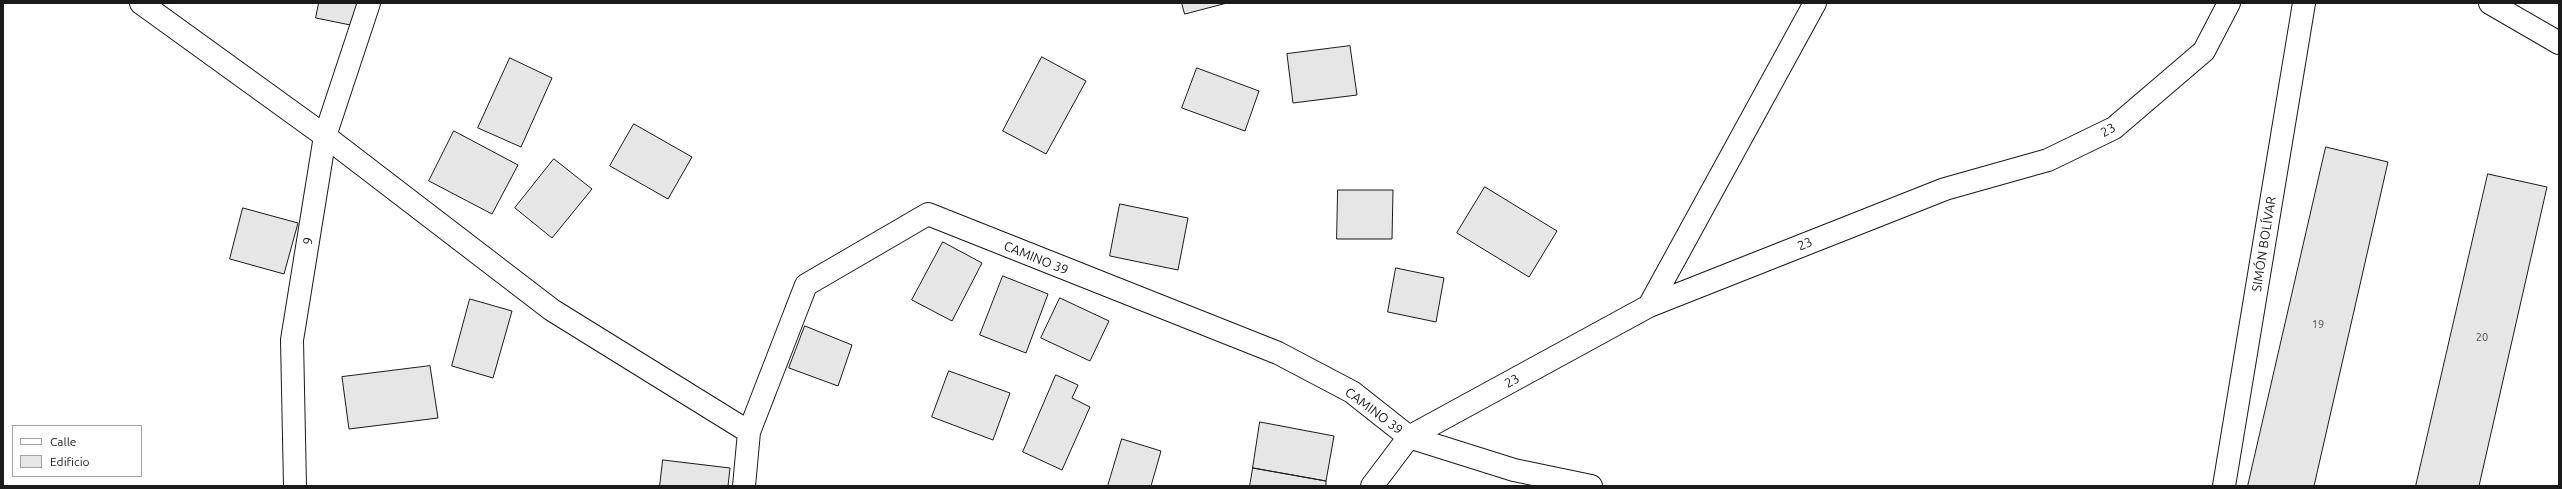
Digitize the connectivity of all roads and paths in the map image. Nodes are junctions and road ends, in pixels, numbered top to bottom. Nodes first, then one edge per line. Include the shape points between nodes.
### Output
1 (142, 3) edge
2 (369, 3) edge
3 (1815, 3) edge
4 (2230, 3) edge
5 (2304, 3) edge
6 (2490, 3) edge
7 (2559, 43) edge
8 (325, 136) junction
9 (1649, 306) junction
10 (749, 432) junction
11 (1409, 437) junction
12 (1513, 478) edge
13 (295, 486) edge
14 (744, 486) edge
15 (1372, 486) edge
16 (1591, 486) edge
17 (2224, 486) edge

1 - 8 street
2 - 8 street, 9
3 - 9 street
4 - 9 street, 23 via 2204,51 2114,128 2048,160 1945,189
5 - 17 street, SIMÓN BOLÍVAR
6 - 7 street
8 - 10 street via 552,310
8 - 13 street, 9 via 292,340
9 - 11 street, 23
10 - 11 street, CAMINO 39 via 806,285 928,214 1278,353 1352,392
10 - 14 street
11 - 12 street
11 - 15 street, 23
12 - 16 street

